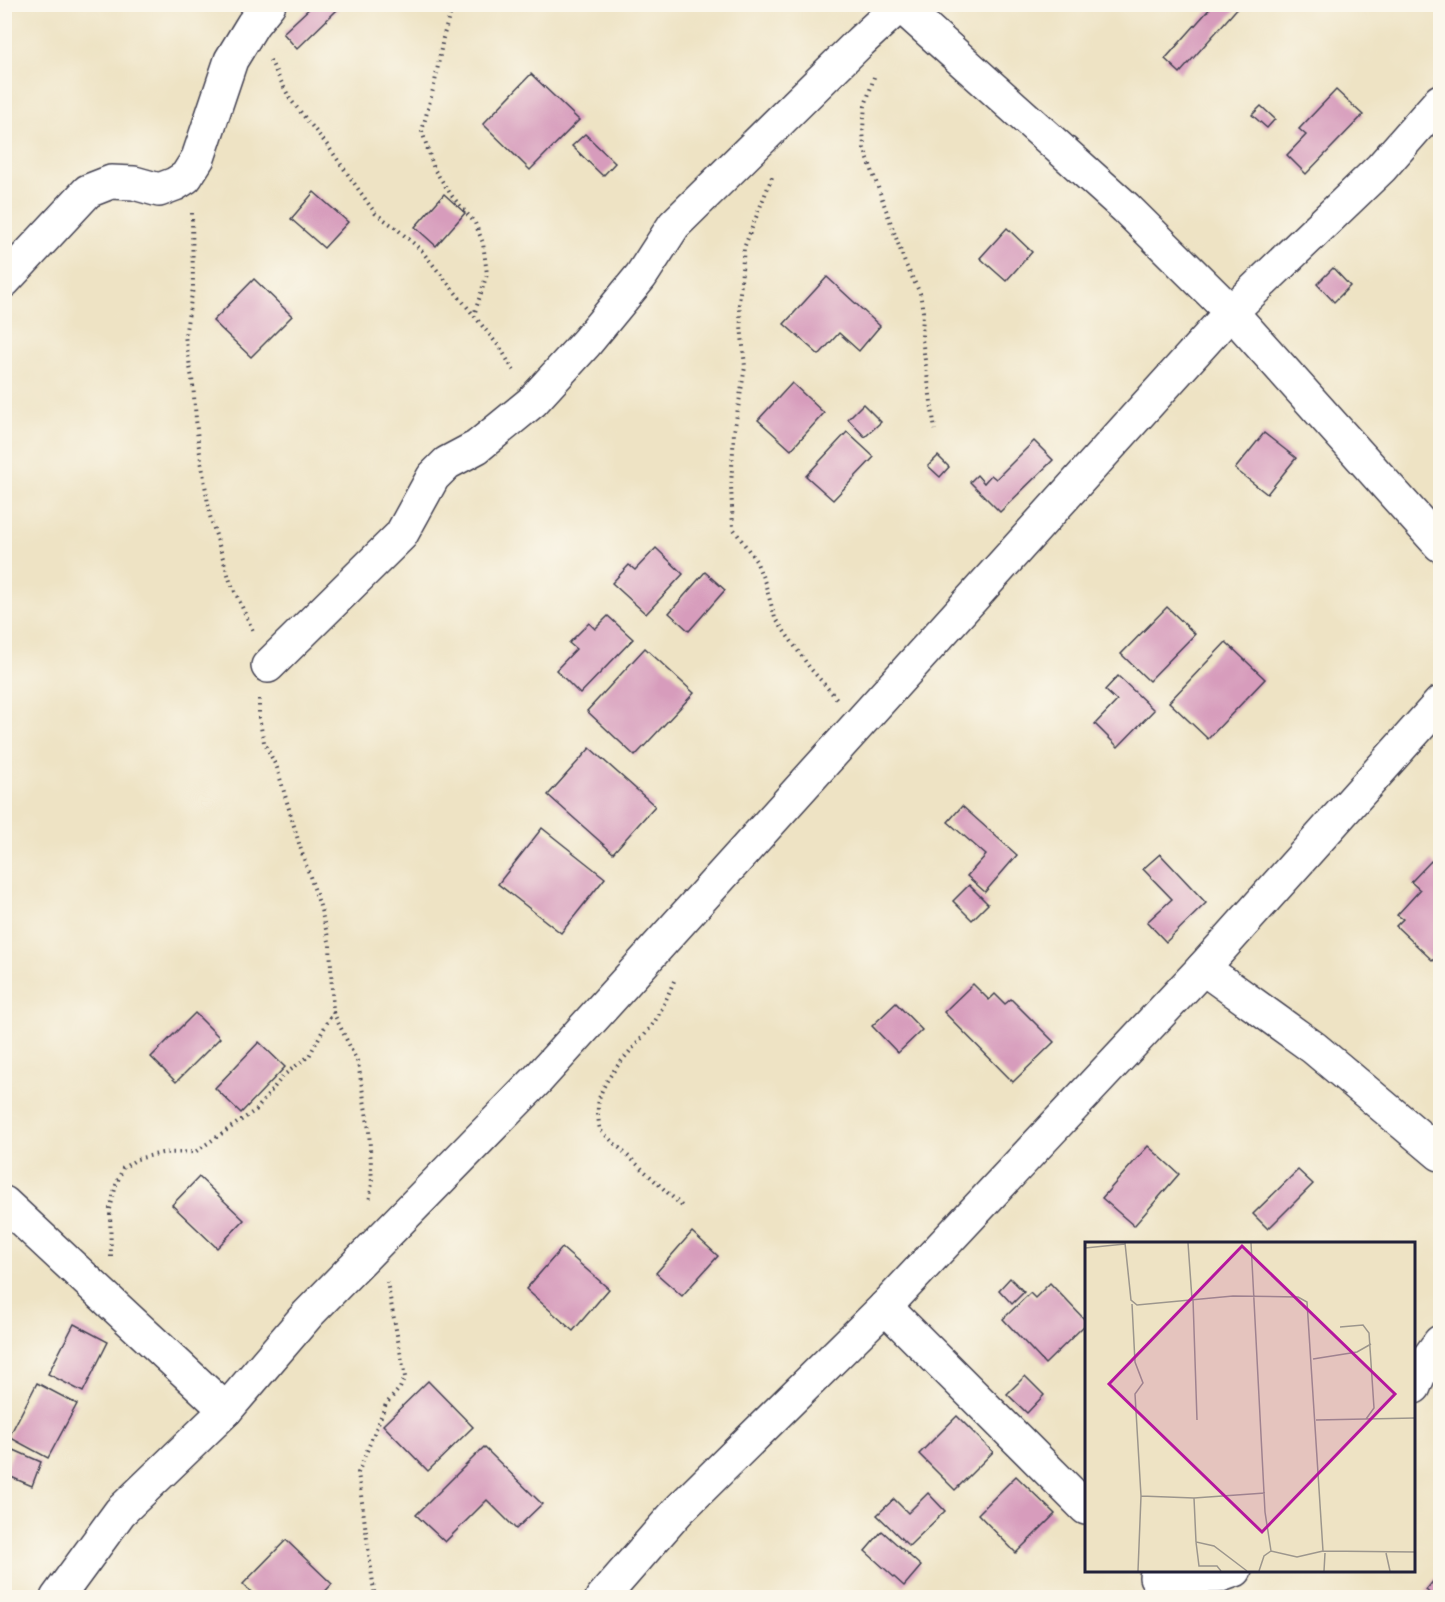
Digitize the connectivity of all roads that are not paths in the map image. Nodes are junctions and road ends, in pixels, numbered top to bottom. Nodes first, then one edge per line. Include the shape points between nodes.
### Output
1 (269, 4) edge
2 (892, 12) edge
3 (1440, 101) edge
4 (4, 281) edge
5 (1231, 312) junction
6 (1440, 545) edge
7 (267, 666) road end
8 (1440, 703) edge
9 (1203, 968) junction
10 (1440, 1154) edge
11 (4, 1203) edge
12 (885, 1307) junction
13 (1440, 1342) edge
14 (1415, 1383) edge
15 (226, 1410) junction
16 (1085, 1507) edge
17 (1229, 1572) edge
18 (1161, 1582) edge
19 (57, 1598) edge
20 (602, 1598) edge

1 - 4 street via 231,60 198,158 186,177 159,190 111,182 88,191
2 - 5 street via 1126,208
2 - 7 street via 674,225 641,276 532,402 433,477 401,535
3 - 5 street via 1381,168
5 - 6 street
5 - 15 street via 538,1079 308,1314
8 - 9 street
9 - 10 street via 1314,1048
9 - 12 street
11 - 15 street
12 - 16 street
12 - 20 street via 678,1511
13 - 14 street
15 - 19 street via 120,1512
17 - 18 street

